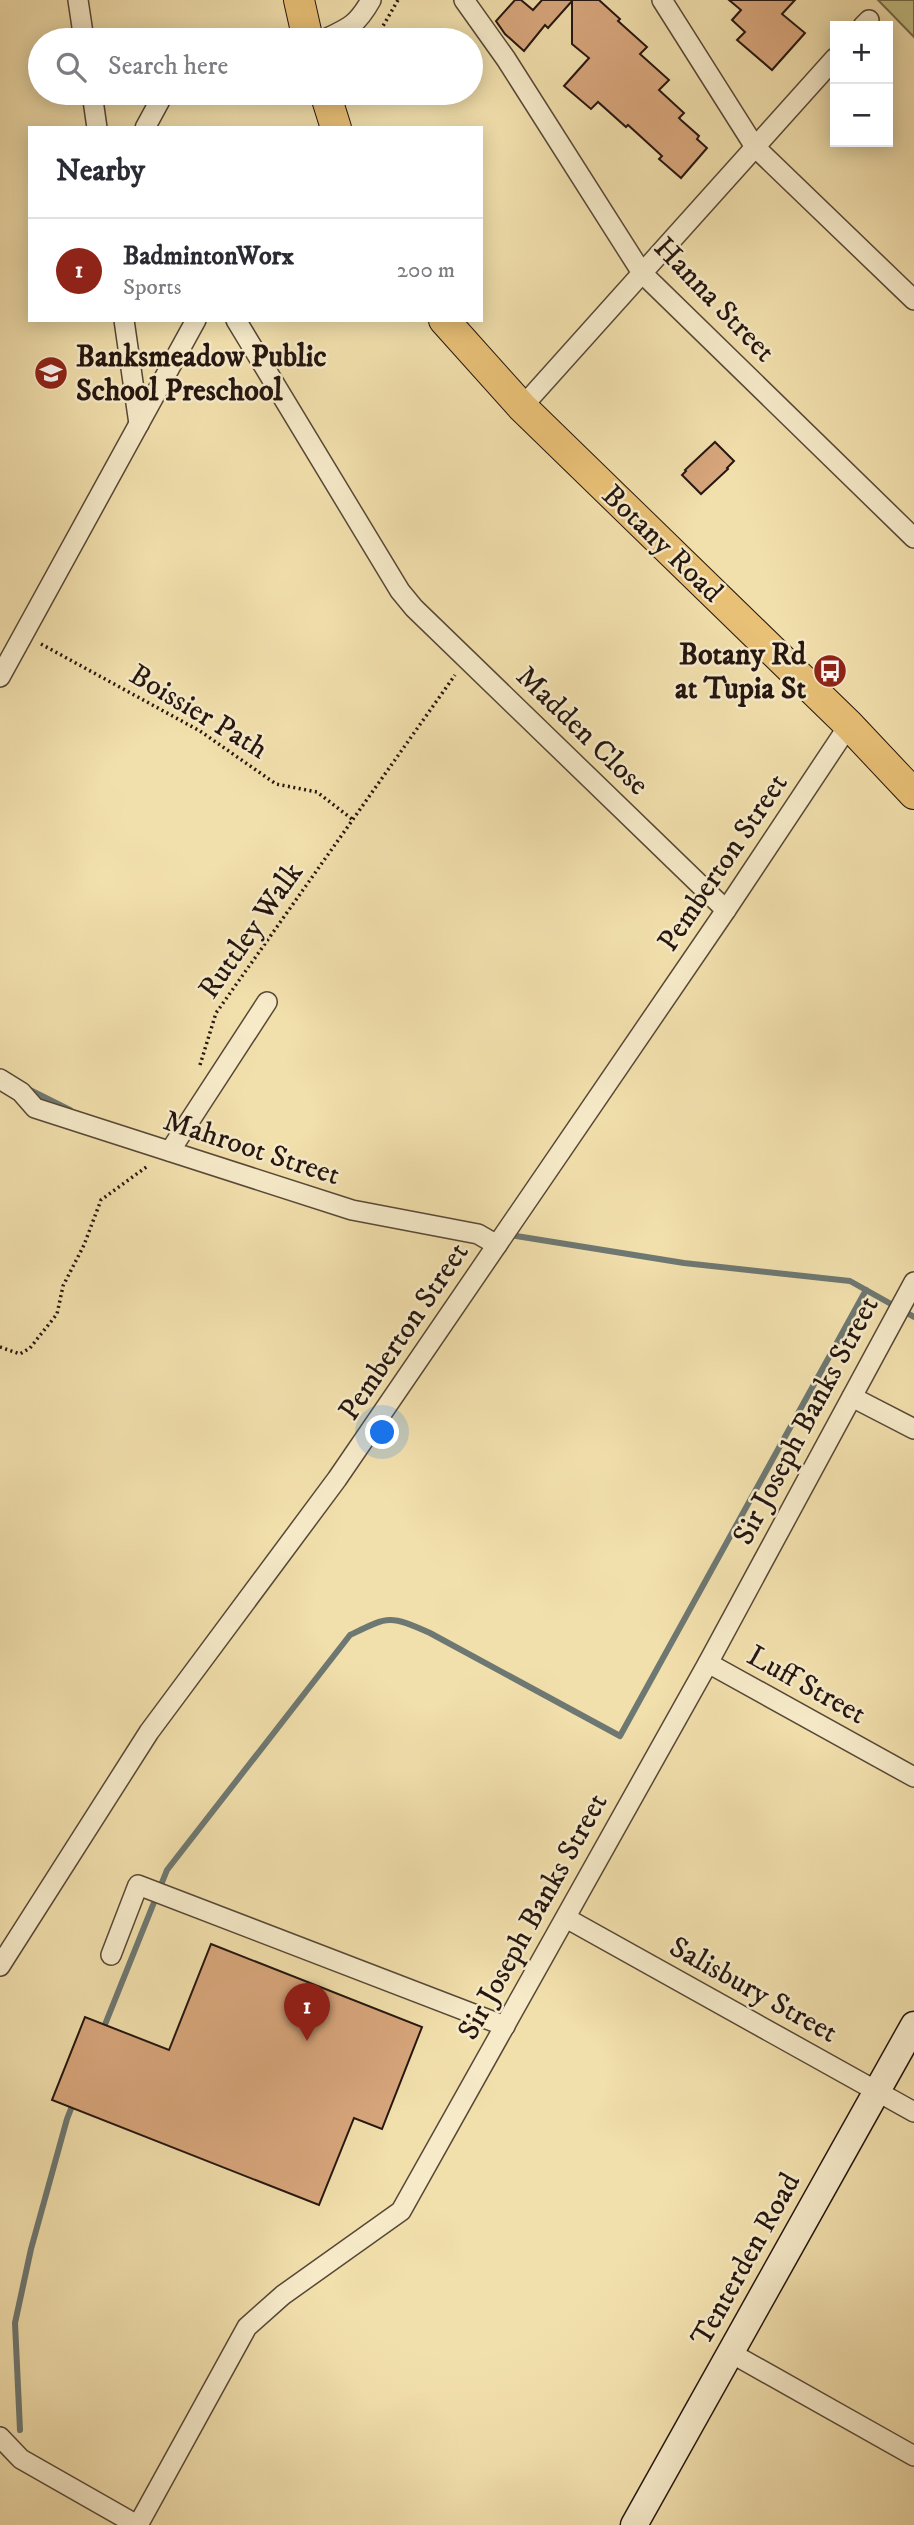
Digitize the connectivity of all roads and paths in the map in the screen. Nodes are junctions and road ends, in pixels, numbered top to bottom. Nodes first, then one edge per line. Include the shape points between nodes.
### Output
1 (78, 0) edge
2 (299, 0) edge
3 (371, 0) edge
4 (398, 0) edge
5 (464, 0) edge
6 (662, 0) edge
7 (82, 28) edge
8 (305, 28) edge
9 (350, 28) edge
10 (382, 28) edge
11 (830, 64) edge
12 (94, 105) edge
13 (157, 105) edge
14 (97, 126) edge
15 (146, 126) edge
16 (755, 147) junction
17 (642, 273) junction
18 (914, 300) edge
19 (124, 322) edge
20 (195, 322) edge
21 (237, 322) edge
22 (446, 322) edge
23 (522, 407) junction
24 (139, 424) junction
25 (914, 538) edge
26 (24, 634) junction
27 (466, 659) junction
28 (0, 677) edge
29 (849, 726) junction
30 (914, 793) edge
31 (353, 819) junction
32 (726, 910) junction
33 (267, 1002) dead end
34 (200, 1067) dead end
35 (0, 1079) edge
36 (163, 1149) junction
37 (497, 1245) junction
38 (914, 1282) edge
39 (0, 1347) edge
40 (852, 1397) junction
41 (914, 1429) edge
42 (708, 1662) junction
43 (914, 1777) edge
44 (566, 1917) junction
45 (111, 1955) dead end
46 (0, 1966) edge
47 (914, 2025) edge
48 (505, 2026) junction
49 (877, 2092) junction
50 (914, 2112) edge
51 (731, 2353) junction
52 (0, 2437) edge
53 (914, 2456) edge
54 (137, 2525) edge
55 (634, 2525) edge

1 - 7 street
2 - 8 main road
3 - 9 street
4 - 10 path
5 - 17 street, Hanna Street
6 - 16 street
11 - 16 street
12 - 14 street
13 - 15 street
16 - 17 street
16 - 18 street
17 - 23 street
17 - 25 street, Hanna Street
19 - 24 street
20 - 24 street
21 - 27 street, Madden Close via 400,591
22 - 23 main road, Botany Road
23 - 29 main road, Botany Road
24 - 26 street
26 - 28 street
26 - 31 path, Boissier Path via 200,731 276,783 317,793
27 - 31 path, Ruttley Walk
27 - 32 street, Madden Close
29 - 30 main road, Botany Road
29 - 32 street, Pemberton Street
31 - 34 path, Ruttley Walk via 216,1013
32 - 37 street, Pemberton Street
33 - 36 street
35 - 36 street, Mahroot Street via 35,1108
36 - 37 street, Mahroot Street via 352,1210 478,1234
36 - 39 path via 150,1165 101,1200 63,1286 57,1314 30,1348 20,1354
37 - 46 street, Pemberton Street via 337,1479 149,1732
38 - 40 street, Sir Joseph Banks Street
40 - 41 street
40 - 42 street, Sir Joseph Banks Street
42 - 43 street, Luff Street
42 - 44 street, Sir Joseph Banks Street
44 - 48 street, Sir Joseph Banks Street
44 - 49 street, Salisbury Street
45 - 48 street via 138,1885
47 - 49 street, Tenterden Road
48 - 54 street, Sir Joseph Banks Street via 401,2211 283,2295 247,2327
49 - 50 street, Salisbury Street
49 - 51 street, Tenterden Road
51 - 53 street
51 - 55 street, Tenterden Road
52 - 54 street via 21,2459

